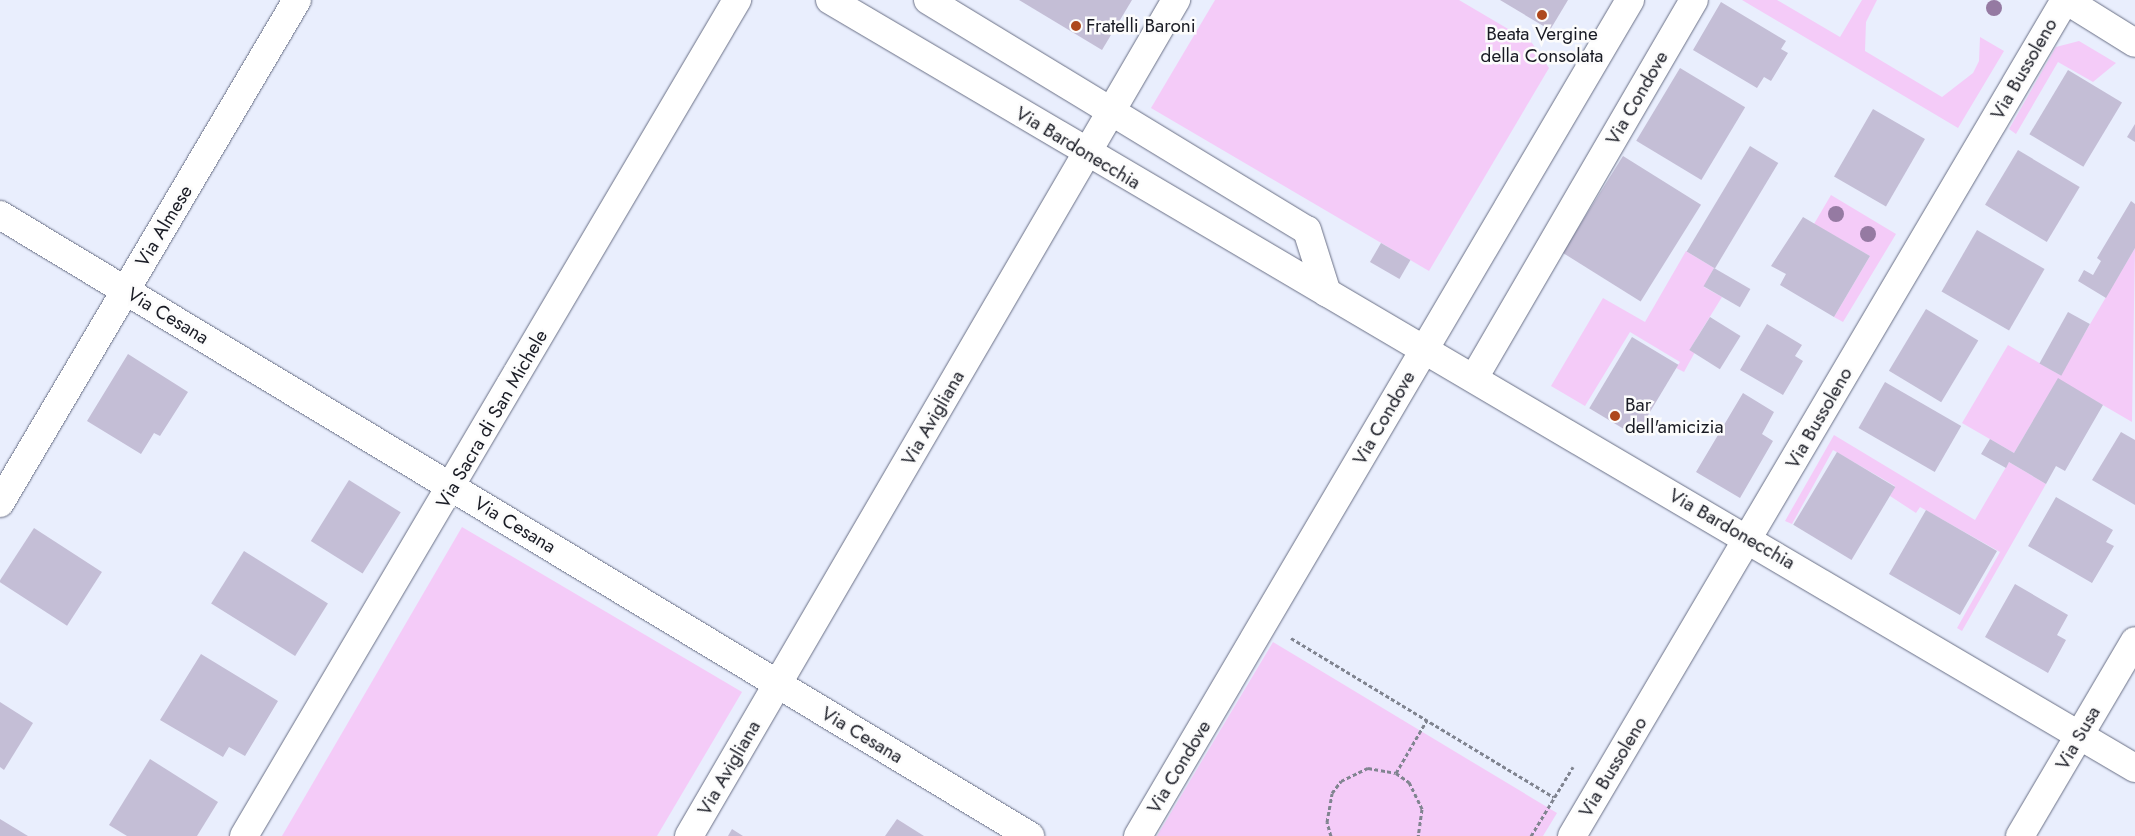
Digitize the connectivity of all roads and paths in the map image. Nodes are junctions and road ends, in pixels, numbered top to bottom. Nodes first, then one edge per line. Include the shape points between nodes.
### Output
1 (298, 0) edge
2 (737, 0) edge
3 (830, 0) edge
4 (928, 0) edge
5 (1176, 0) edge
6 (1630, 0) edge
7 (1694, 0) edge
8 (2065, 0) edge
9 (2135, 43) edge
10 (1112, 111) junction
11 (1086, 154) junction
12 (0, 215) edge
13 (126, 290) junction
14 (1327, 293) junction
15 (1425, 349) junction
16 (1474, 378) junction
17 (452, 486) junction
18 (0, 503) edge
19 (1748, 539) junction
20 (1284, 633) dead end
21 (2135, 641) edge
22 (777, 684) junction
23 (1427, 720) junction
24 (2080, 735) junction
25 (2135, 768) edge
26 (1396, 773) junction
27 (1554, 797) dead end
28 (244, 836) edge
29 (689, 836) edge
30 (1030, 836) edge
31 (1138, 836) edge
32 (1331, 836) edge
33 (1418, 836) edge
34 (1572, 836) edge
35 (2020, 836) edge

1 - 13 street, Via Almese
2 - 17 street, Via Sacra di San Michele
3 - 11 street, Via Bardonecchia
4 - 10 street
5 - 10 street, Via Avigliana
6 - 15 street, Via Condove
7 - 16 street, Via Condove
8 - 9 street
8 - 19 street, Via Bussoleno
10 - 11 street, Via Avigliana
10 - 14 street via 1307,230
11 - 14 street, Via Bardonecchia
11 - 22 street, Via Avigliana
12 - 13 street, Via Cesana
13 - 17 street, Via Cesana
13 - 18 street, Via Almese
14 - 15 street, Via Bardonecchia
15 - 16 street, Via Bardonecchia
15 - 31 street, Via Condove
16 - 19 street, Via Bardonecchia
17 - 22 street, Via Cesana
17 - 28 street, Via Sacra di San Michele
19 - 24 street, Via Bardonecchia
19 - 34 street, Via Bussoleno
20 - 23 path
21 - 24 street, Via Susa
22 - 29 street, Via Avigliana
22 - 30 street, Via Cesana
23 - 26 path
23 - 27 path
24 - 25 street, Via Bardonecchia
24 - 35 street, Via Susa
26 - 32 path via 1368,768 1341,781 1328,807
26 - 33 path via 1409,782 1422,808

